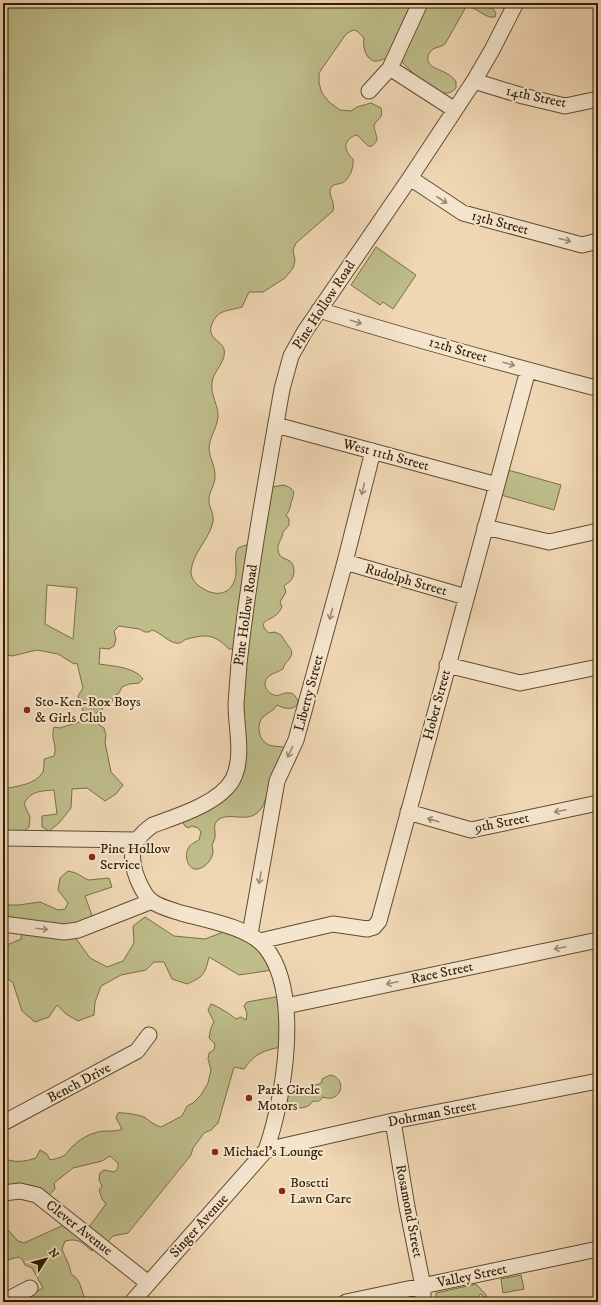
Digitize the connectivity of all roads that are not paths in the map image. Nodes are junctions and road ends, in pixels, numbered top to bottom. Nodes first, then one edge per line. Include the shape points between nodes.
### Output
1 (420, 3) edge
2 (516, 3) edge
3 (390, 68) junction
4 (474, 81) junction
5 (369, 91) dead end
6 (598, 99) edge
7 (455, 110) junction
8 (410, 178) junction
9 (598, 241) edge
10 (319, 310) junction
11 (528, 370) junction
12 (598, 385) edge
13 (276, 425) junction
14 (372, 451) junction
15 (497, 485) junction
16 (486, 527) junction
17 (598, 532) edge
18 (345, 562) junction
19 (466, 597) junction
20 (447, 665) junction
21 (598, 667) edge
22 (598, 803) edge
23 (408, 812) junction
24 (3, 838) edge
25 (136, 840) junction
26 (152, 901) junction
27 (3, 924) edge
28 (255, 938) junction
29 (598, 940) edge
30 (286, 1006) junction
31 (149, 1034) dead end
32 (598, 1081) edge
33 (393, 1121) junction
34 (3, 1123) edge
35 (266, 1150) junction
36 (3, 1194) edge
37 (598, 1249) edge
38 (148, 1283) junction
39 (423, 1286) junction
40 (30, 1288) dead end
41 (4, 1302) edge
42 (132, 1302) edge
43 (346, 1302) edge
44 (423, 1302) edge

1 - 3 street
2 - 4 street, Pine Hollow Road
3 - 5 street
3 - 7 street
4 - 6 street, 14th Street via 565,106
4 - 7 street, Pine Hollow Road
7 - 8 street, Pine Hollow Road
8 -> 9 street, 13th Street via 464,213 582,245
8 - 10 street, Pine Hollow Road
10 -> 11 street, 12th Street
10 - 13 street, Pine Hollow Road via 291,356
11 - 12 street, 12th Street via 592,386
11 - 15 street, Hober Street
13 - 14 street, West 11th Street
13 - 25 street, Pine Hollow Road via 239,666 236,770 229,785 222,792 206,803 153,826
14 - 15 street, West 11th Street
14 -> 18 street, Liberty Street
15 - 16 street, Hober Street
16 - 17 street via 549,542
16 - 19 street, Hober Street
18 - 19 street, Rudolph Street
18 -> 28 street, Liberty Street via 296,740 277,780
19 - 20 street, Hober Street
20 - 21 street via 520,683
20 - 23 street, Hober Street
22 -> 23 street, 9th Street via 471,830
23 - 28 street, Hober Street via 379,921 374,927 367,929 334,924
24 - 25 street
25 - 26 street via 132,858 134,868 140,884
27 -> 26 street via 64,932 78,930
26 - 28 street via 173,911 234,928
28 - 30 street via 271,954 280,972
29 -> 30 street, Race Street
30 - 35 street via 283,1078 272,1135
31 - 34 street, Bench Drive via 137,1051
32 - 33 street, Dohrman Street
33 - 35 street, Dohrman Street
33 - 39 street, Rosamond Street
35 - 38 street, Singer Avenue
36 - 38 street, Clever Avenue via 20,1191 37,1195
37 - 39 street, Valley Street
38 - 42 street, Singer Avenue
39 - 43 street, Valley Street
39 - 44 street, Rosamond Street
40 - 41 street

